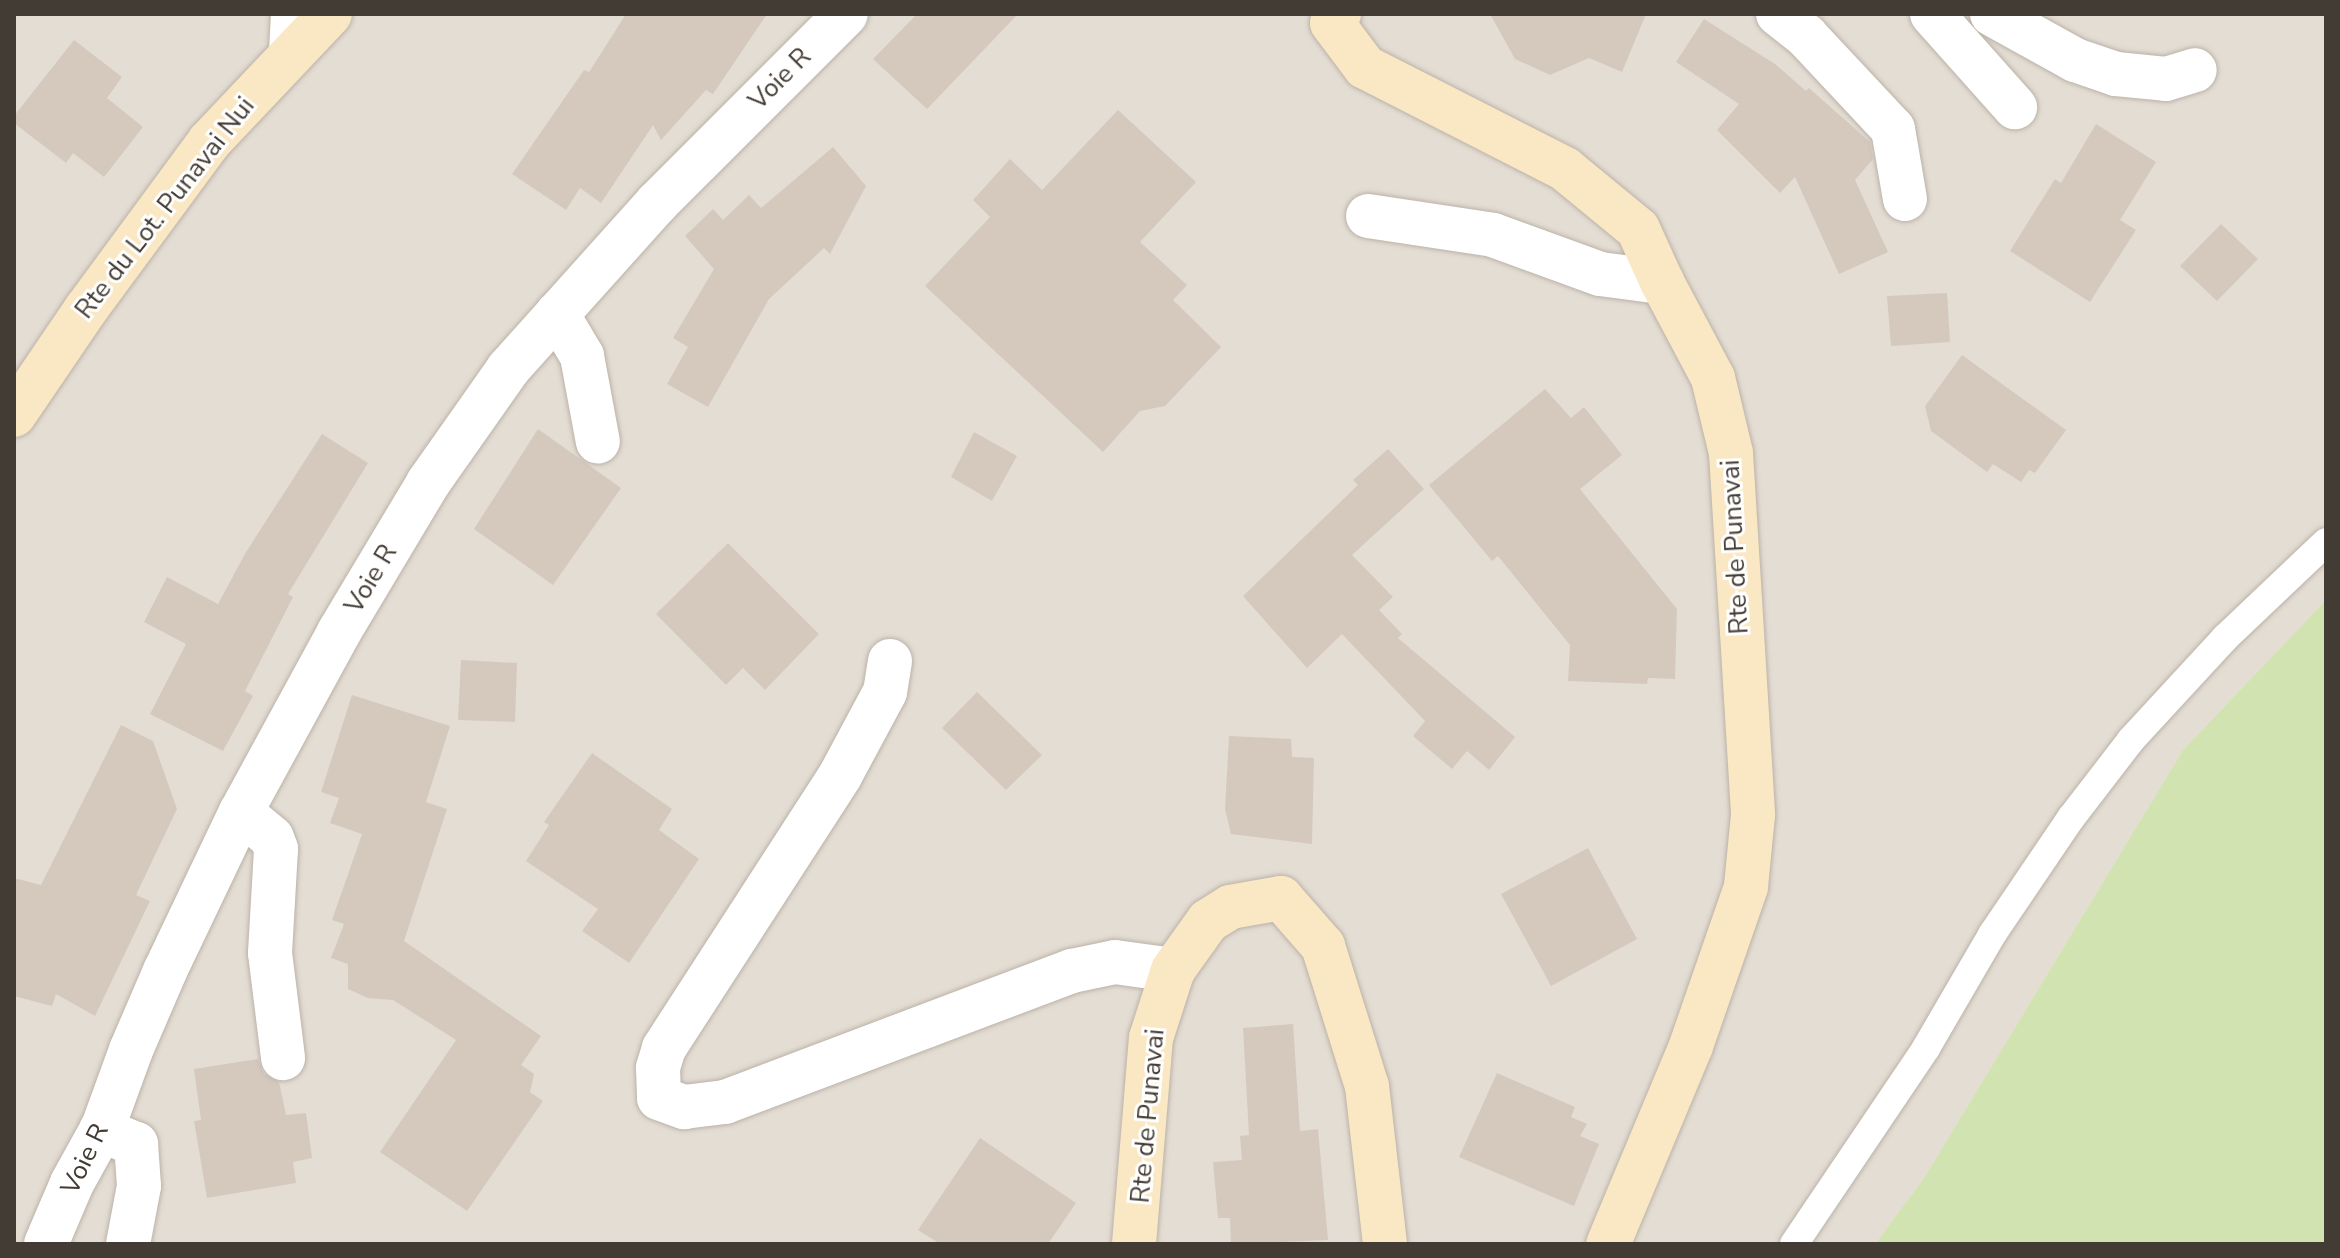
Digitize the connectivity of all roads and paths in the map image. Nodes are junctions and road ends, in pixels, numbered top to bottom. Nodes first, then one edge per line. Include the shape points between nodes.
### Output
1 (330, 14) edge
2 (846, 14) edge
3 (1339, 14) edge
4 (1778, 14) edge
5 (1932, 14) edge
6 (1992, 14) edge
7 (292, 33) edge
8 (2195, 70) dead end
9 (2015, 107) dead end
10 (1905, 199) dead end
11 (1368, 216) dead end
12 (1662, 282) junction
13 (557, 314) junction
14 (14, 415) edge
15 (598, 442) dead end
16 (2326, 542) edge
17 (890, 661) dead end
18 (241, 812) junction
19 (1173, 970) junction
20 (283, 1058) dead end
21 (101, 1130) junction
22 (46, 1244) edge
23 (128, 1244) edge
24 (1134, 1244) edge
25 (1385, 1244) edge
26 (1608, 1244) edge
27 (1794, 1244) edge

1 - 7 main road, Rte du Lot. Punavai Nui
2 - 13 street, Voie R via 657,203
3 - 12 main road, Rte de Punavai via 1332,23 1365,67 1565,169 1638,229
4 - 10 street via 1806,36 1893,129
5 - 9 street
6 - 8 street via 2075,60 2116,74 2166,79
7 - 14 main road, Rte du Lot. Punavai Nui via 86,309
11 - 12 street via 1493,235 1600,274
12 - 26 main road, Rte de Punavai via 1713,378 1731,453 1753,815 1746,887 1691,1046
13 - 15 street via 582,356
13 - 18 street, Voie R via 508,369 428,483
16 - 27 lane via 2225,638 2141,729 2071,818
17 - 19 street via 885,692 840,776 664,1048 659,1098 684,1107 725,1102 1072,971 1115,962
18 - 20 street via 272,838 276,849 270,953
18 - 21 street, Voie R via 159,984
19 - 24 main road, Rte de Punavai via 1151,1038
19 - 25 main road, Rte de Punavai via 1208,921 1230,907 1281,898 1323,946 1367,1086
21 - 22 street, Voie R
21 - 23 street via 136,1144 139,1186

